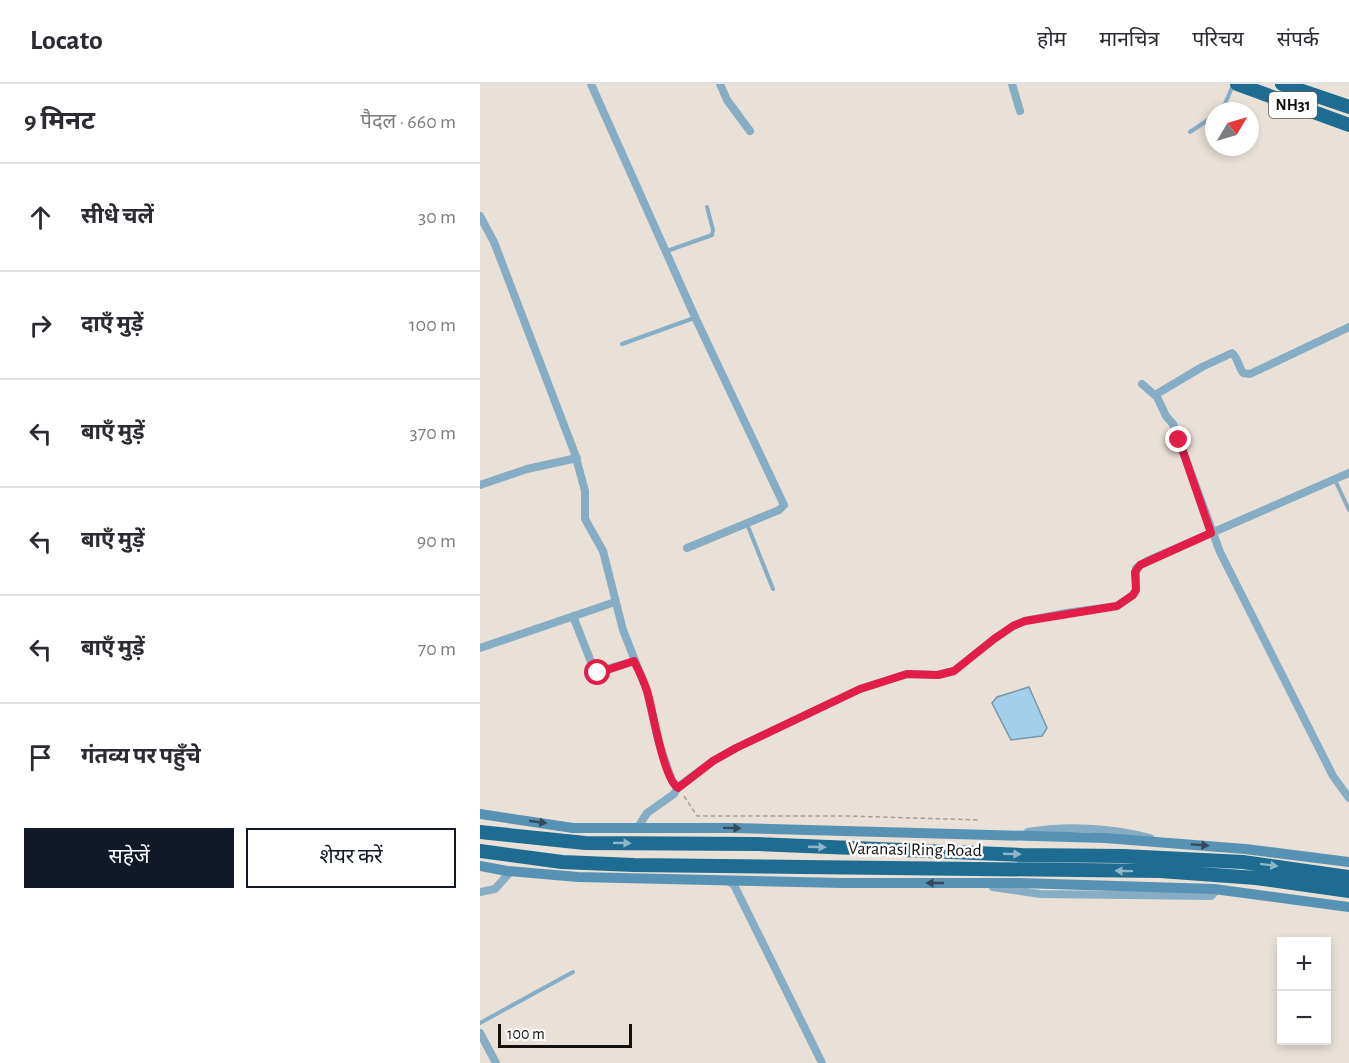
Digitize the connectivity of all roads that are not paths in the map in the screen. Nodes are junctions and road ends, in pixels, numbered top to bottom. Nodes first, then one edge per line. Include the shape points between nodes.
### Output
1 (591, 84) edge
2 (720, 84) edge
3 (1012, 84) edge
4 (1235, 84) edge
5 (1282, 84) edge
6 (1226, 102) edge
7 (1349, 107) edge
8 (1020, 111) dead end
9 (1205, 122) edge
10 (1349, 124) edge
11 (750, 130) dead end
12 (1190, 132) dead end
13 (707, 207) dead end
14 (480, 216) edge
15 (666, 251) junction
16 (695, 317) junction
17 (1349, 327) edge
18 (622, 344) dead end
19 (1142, 384) dead end
20 (1155, 395) junction
21 (577, 458) junction
22 (1349, 473) edge
23 (1335, 480) junction
24 (480, 485) edge
25 (1349, 510) edge
26 (747, 523) junction
27 (1211, 533) junction
28 (687, 548) dead end
29 (773, 589) dead end
30 (615, 602) junction
31 (573, 616) junction
32 (480, 648) edge
33 (634, 661) junction
34 (678, 788) junction
35 (1349, 798) edge
36 (480, 814) edge
37 (638, 827) junction
38 (480, 832) edge
39 (480, 851) edge
40 (1349, 862) edge
41 (480, 866) edge
42 (511, 871) junction
43 (1349, 877) edge
44 (726, 880) junction
45 (1349, 891) edge
46 (480, 892) edge
47 (1349, 907) edge
48 (573, 972) dead end
49 (480, 1023) edge
50 (480, 1033) edge
51 (496, 1063) edge
52 (822, 1063) edge

1 - 15 street
2 - 11 street
3 - 8 street
4 - 6 lane
4 - 10 highway, NH31
5 - 7 highway, NH31
9 - 12 lane
13 - 15 lane via 712,235
14 - 21 street via 494,242
15 - 16 street
16 - 18 lane
16 - 26 street via 784,505
17 - 20 street via 1250,374 1243,373 1232,353
19 - 20 street
20 - 27 street via 1173,424
21 - 24 street via 519,471
21 - 30 street via 585,491 585,519 603,551
22 - 23 street
23 - 25 lane
23 - 27 street
26 - 28 street
26 - 29 lane
27 - 34 street via 1140,565 1135,572 1136,590 1121,605 1025,621 994,639 954,671 907,674 860,689 736,748
27 - 35 street via 1333,776
30 - 31 street
30 - 33 street
31 - 32 street
31 - 33 street via 595,672
33 - 34 street via 647,691 672,781
34 - 37 street via 647,813
36 -> 37 street via 573,828
37 -> 40 street via 1105,838
38 -> 43 highway via 585,843 757,844 1159,857 1243,862
45 -> 39 highway, Varanasi Ring Road via 1256,878 1160,871 634,865 562,862
41 - 42 street
42 - 44 street via 578,877
42 - 46 street via 495,889
47 -> 44 street via 1217,890
44 - 52 street via 734,885
48 - 49 lane
50 - 51 street

